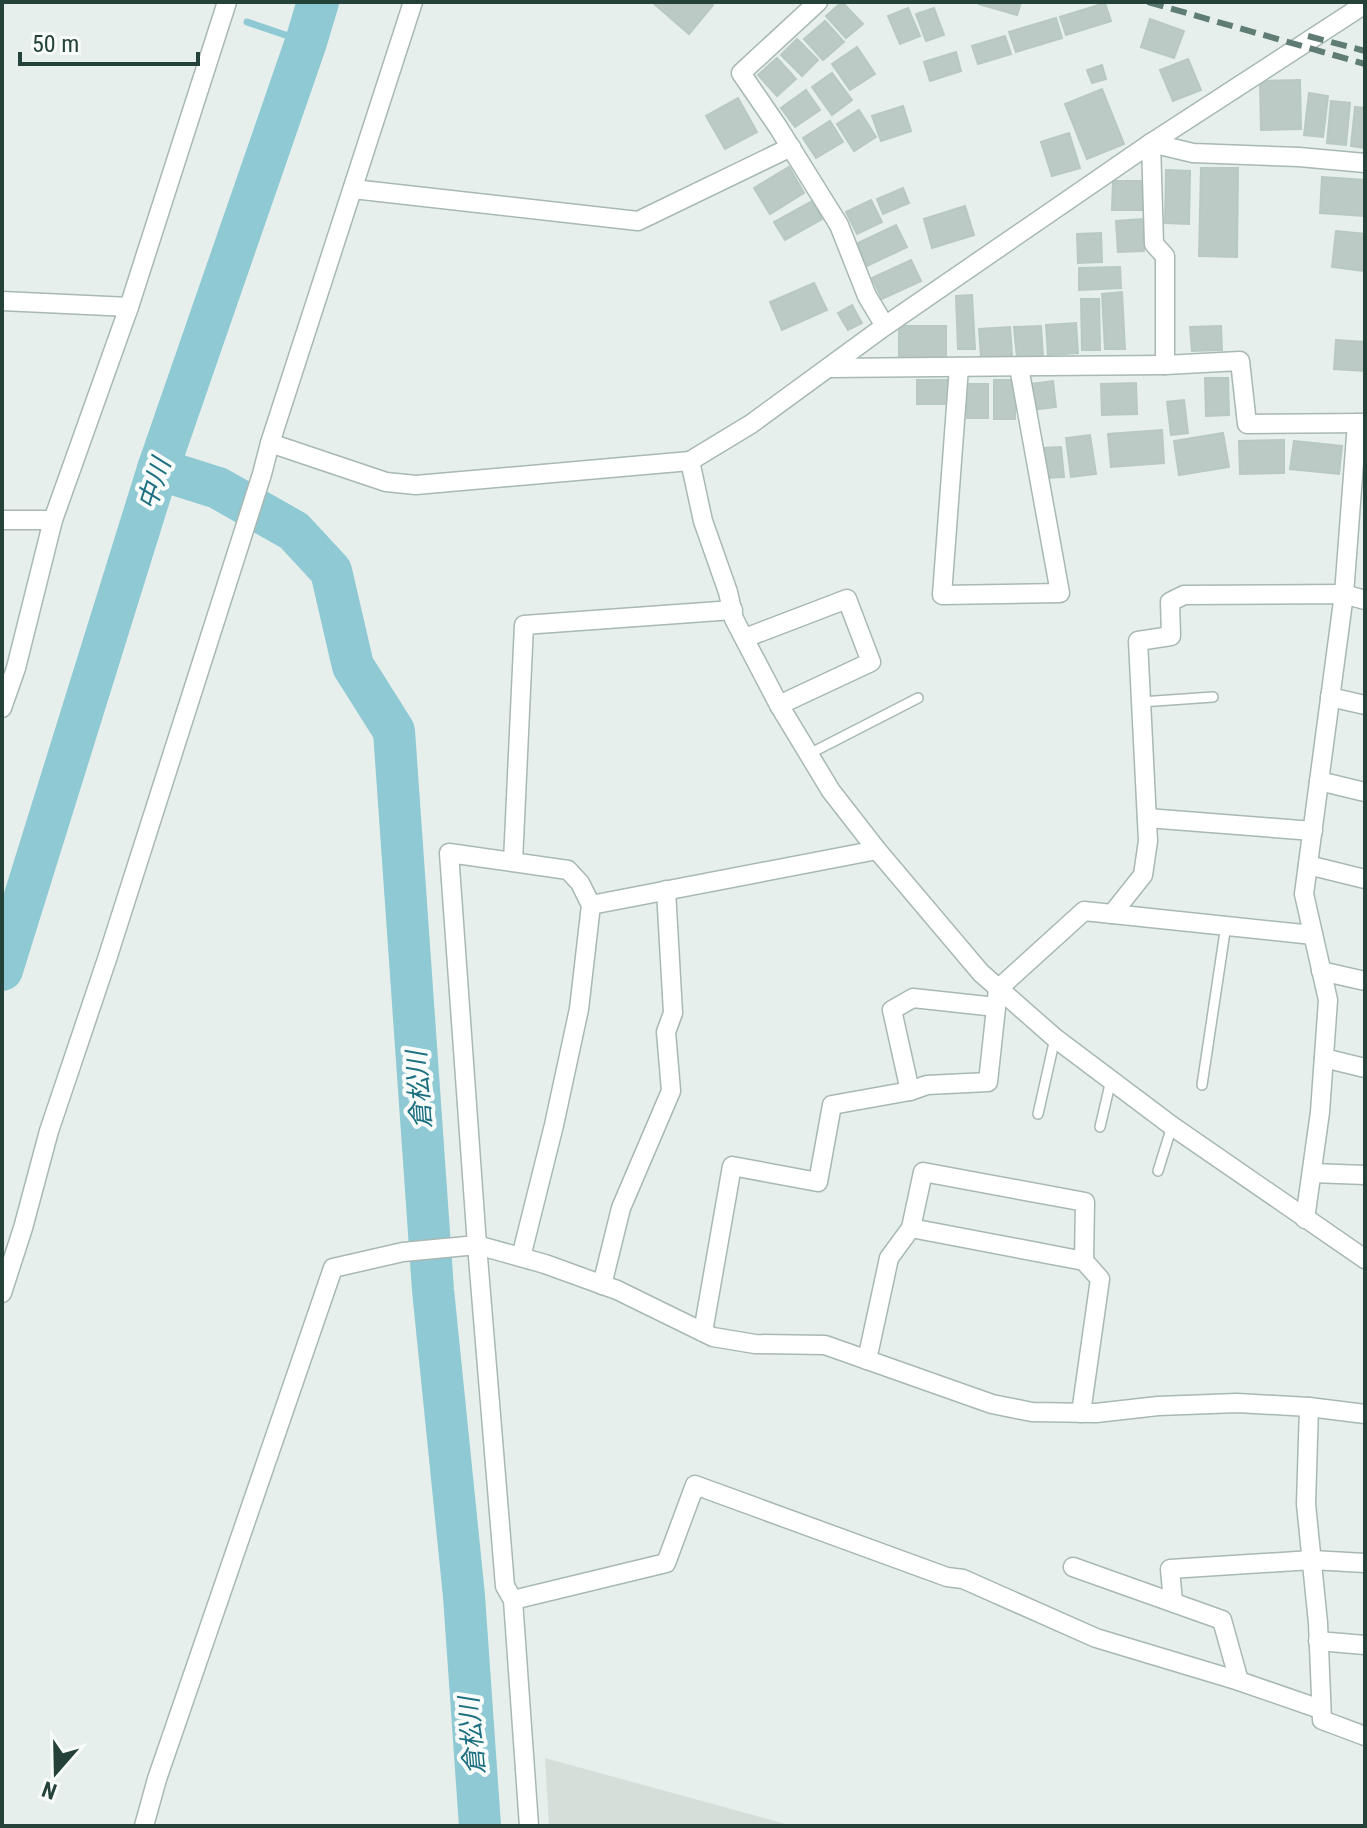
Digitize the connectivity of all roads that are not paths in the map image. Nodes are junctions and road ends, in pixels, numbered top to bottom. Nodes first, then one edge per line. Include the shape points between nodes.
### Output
1 (227, 2) edge
2 (413, 2) edge
3 (818, 2) edge
4 (1365, 4) edge
5 (1151, 143) junction
6 (791, 147) junction
7 (1365, 163) edge
8 (353, 189) junction
9 (2, 301) edge
10 (129, 307) junction
11 (885, 326) junction
12 (1165, 365) junction
13 (959, 367) junction
14 (1019, 367) junction
15 (827, 368) junction
16 (1361, 423) edge
17 (270, 443) junction
18 (690, 461) junction
19 (2, 520) edge
20 (53, 520) junction
21 (1344, 594) junction
22 (1365, 600) edge
23 (733, 610) junction
24 (745, 638) junction
25 (1213, 697) dead end
26 (1330, 697) junction
27 (918, 698) dead end
28 (1141, 702) junction
29 (779, 705) junction
30 (1365, 705) edge
31 (2, 708) edge
32 (809, 754) junction
33 (1319, 781) junction
34 (1365, 792) edge
35 (1147, 818) junction
36 (1313, 831) junction
37 (877, 850) junction
38 (513, 862) junction
39 (1308, 865) junction
40 (1365, 879) edge
41 (666, 890) junction
42 (591, 905) junction
43 (1112, 914) junction
44 (1226, 925) junction
45 (1313, 935) junction
46 (1321, 971) junction
47 (1365, 981) edge
48 (997, 998) junction
49 (1055, 1038) junction
50 (1324, 1058) junction
51 (1365, 1068) edge
52 (1111, 1080) junction
53 (1202, 1085) dead end
54 (910, 1091) junction
55 (1038, 1114) dead end
56 (1172, 1126) junction
57 (1100, 1127) dead end
58 (1158, 1171) dead end
59 (1312, 1173) junction
60 (1365, 1175) edge
61 (1305, 1219) junction
62 (911, 1228) junction
63 (471, 1245) junction
64 (521, 1257) junction
65 (1365, 1259) edge
66 (1084, 1261) junction
67 (602, 1285) junction
68 (2, 1293) edge
69 (703, 1332) junction
70 (867, 1360) junction
71 (1309, 1407) junction
72 (1081, 1413) junction
73 (1365, 1414) edge
74 (1312, 1560) junction
75 (1365, 1563) edge
76 (1073, 1567) dead end
77 (513, 1600) junction
78 (1173, 1602) junction
79 (1318, 1641) junction
80 (1365, 1645) edge
81 (1239, 1681) junction
82 (1320, 1709) junction
83 (1365, 1736) edge
84 (144, 1826) edge
85 (529, 1826) edge

1 - 10 street
2 - 8 street
3 - 6 street via 741,73
4 - 5 street
5 - 7 street via 1193,153
5 - 11 street
5 - 12 street via 1154,244 1165,256
6 - 8 street via 638,221
6 - 11 street via 839,225
8 - 17 street
9 - 10 street
10 - 20 street
11 - 15 street
12 - 14 street
12 - 16 street via 1240,361 1247,424
13 - 14 street
13 - 14 street via 942,595 1060,593
13 - 15 street
15 - 18 street
16 - 21 street
17 - 18 street via 386,482 416,485
17 - 68 street
18 - 23 street via 703,521
19 - 20 street
20 - 31 street
21 - 22 street
21 - 26 street
21 - 28 street via 1184,595 1170,602 1171,636 1138,641
23 - 24 street
23 - 38 street via 524,625
24 - 29 street
24 - 29 street via 847,599 871,662
25 - 28 lane
26 - 30 street
26 - 33 street
27 - 32 lane
28 - 35 street
29 - 32 street
32 - 37 street
33 - 34 street
33 - 36 street
35 - 36 street
35 - 43 street via 1143,875
36 - 39 street
37 - 41 street
37 - 48 street
38 - 42 street via 568,870
38 - 63 street via 449,853
39 - 40 street
39 - 45 street via 1304,894
41 - 42 street
41 - 67 street via 671,1091 621,1208
42 - 64 street via 579,1009
43 - 44 street
43 - 48 street via 1084,911
44 - 45 street
44 - 53 lane
45 - 46 street
46 - 47 street
46 - 50 street via 1328,1000
48 - 49 street
48 - 54 street via 988,1082 927,1085
48 - 54 street via 913,998 892,1010
49 - 52 street
49 - 55 lane
50 - 51 street
50 - 59 street
52 - 56 street
52 - 57 lane
54 - 69 street via 832,1105 818,1182 732,1166
56 - 58 lane
56 - 61 street
59 - 60 street
59 - 61 street
61 - 65 street
62 - 66 street
62 - 66 street via 923,1172 1085,1202
62 - 70 street via 889,1258
63 - 64 street
63 - 77 street via 505,1586
63 - 84 street via 410,1251 333,1268
64 - 67 street
66 - 72 street via 1100,1279
67 - 69 street
69 - 70 street via 755,1344 825,1345
70 - 72 street via 992,1404
71 - 72 street via 1237,1403
71 - 73 street
71 - 74 street via 1306,1504
74 - 75 street
74 - 78 street via 1170,1569
74 - 79 street
76 - 78 street
77 - 81 street via 666,1563 695,1485 963,1579 1096,1638
77 - 85 street
78 - 81 street via 1222,1620
79 - 80 street
79 - 82 street
81 - 82 street
82 - 83 street via 1322,1720

